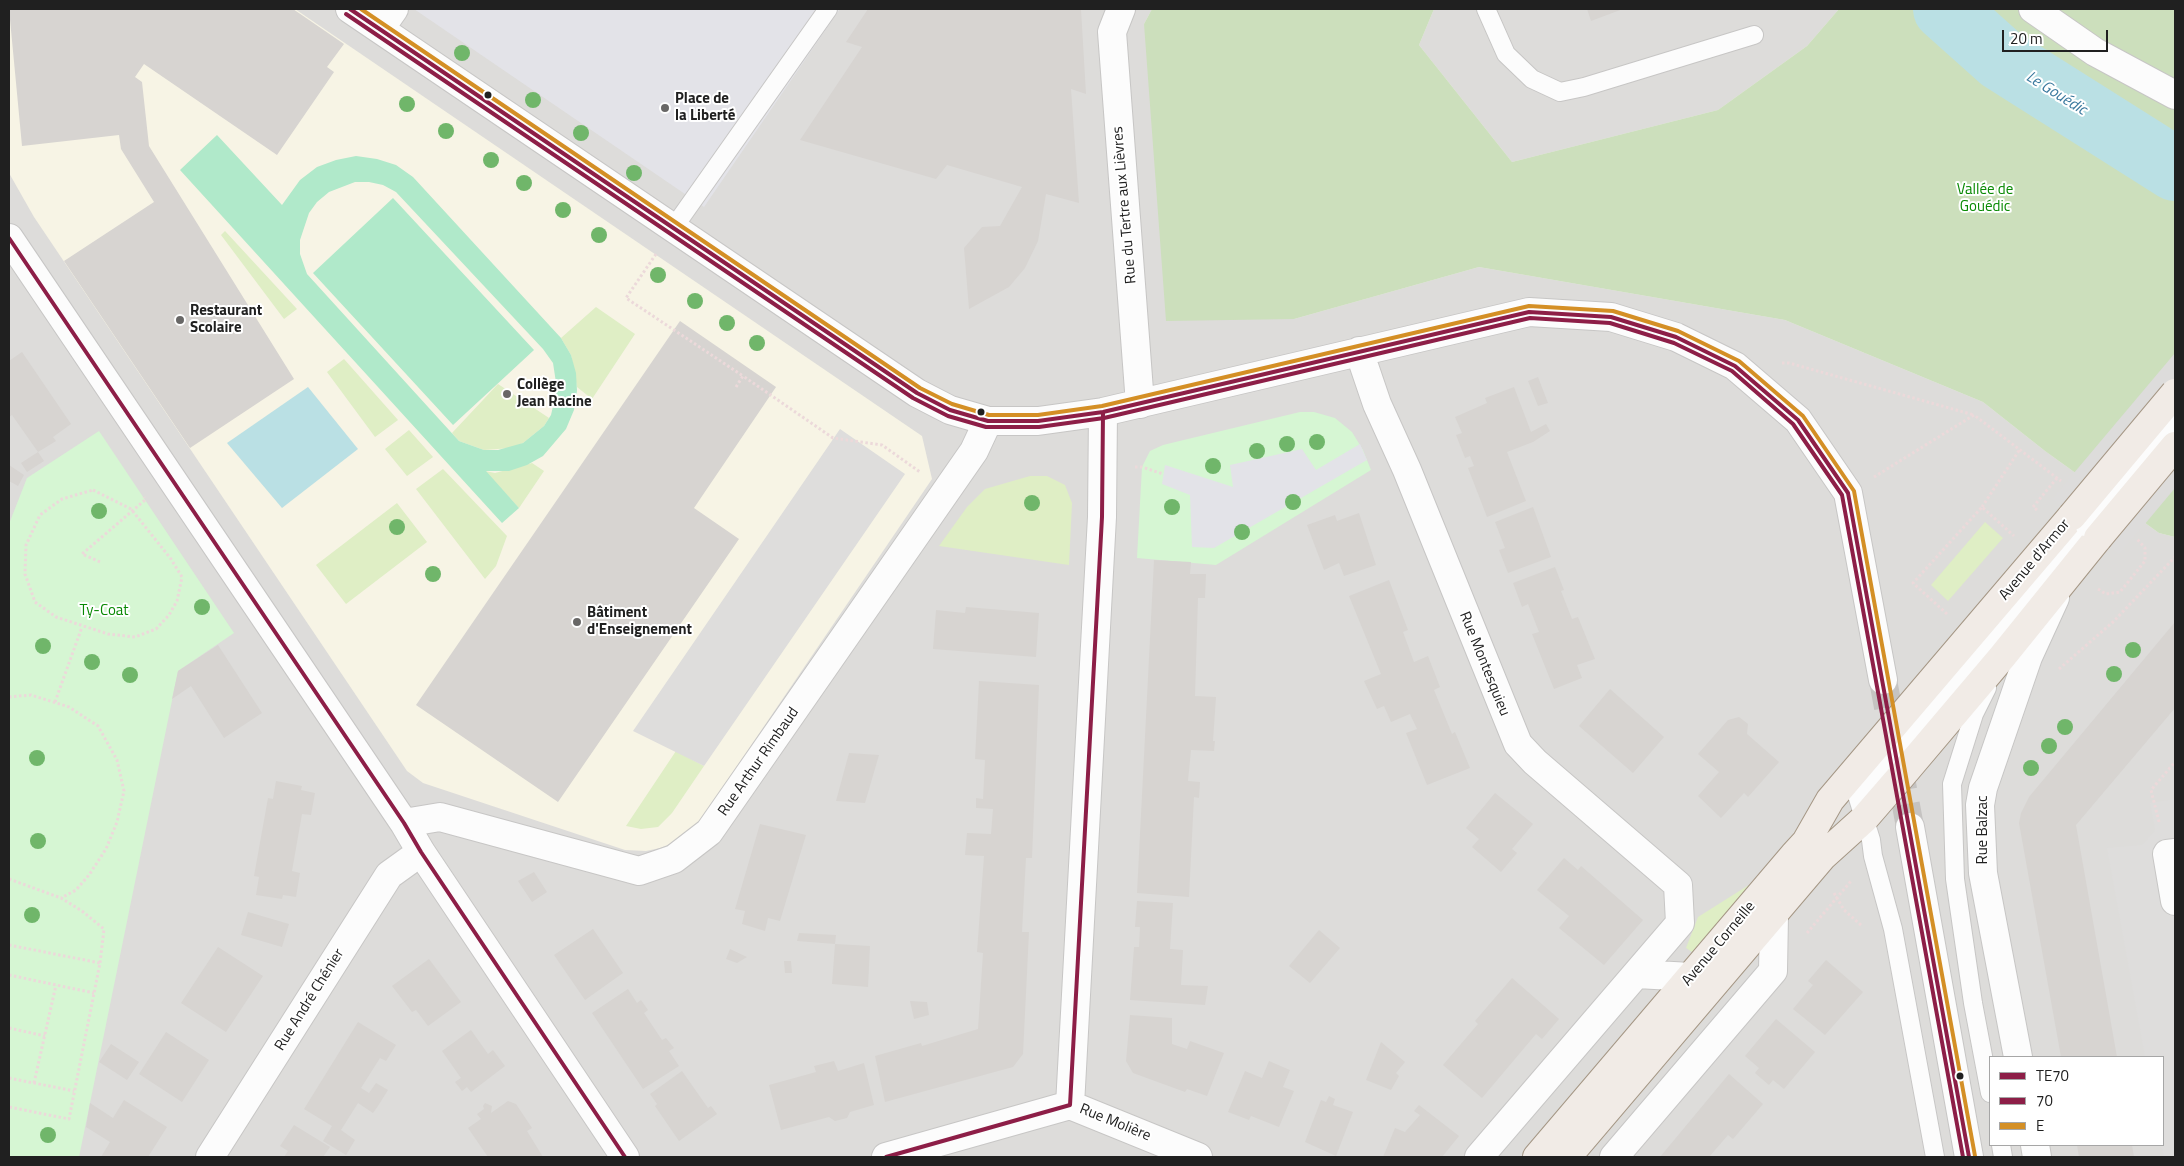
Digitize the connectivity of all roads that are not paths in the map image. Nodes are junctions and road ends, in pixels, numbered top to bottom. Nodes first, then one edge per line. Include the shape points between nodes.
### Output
1 (350, 9) edge
2 (828, 9) edge
3 (1122, 9) edge
4 (1486, 9) edge
5 (2033, 9) edge
6 (387, 19) edge
7 (1754, 35) dead end
8 (2175, 95) edge
9 (674, 227) junction
10 (9, 238) edge
11 (1359, 351) junction
12 (2175, 393) edge
13 (1140, 404) junction
14 (1103, 412) junction
15 (2175, 419) edge
16 (988, 421) junction
17 (2175, 446) edge
18 (2085, 527) junction
19 (2060, 585) junction
20 (2023, 588) junction
21 (2000, 644) junction
22 (1883, 680) tunnel mouth
23 (1894, 726) joint
24 (1903, 774) joint
25 (1864, 819) junction
26 (404, 823) junction
27 (1910, 827) tunnel mouth
28 (421, 852) junction
29 (2171, 854) edge
30 (2175, 901) edge
31 (1774, 916) junction
32 (1637, 974) junction
33 (1691, 977) junction
34 (2018, 1056) edge
35 (1989, 1088) edge
36 (1070, 1105) junction
37 (210, 1157) edge
38 (625, 1157) edge
39 (886, 1157) edge
40 (1198, 1157) edge
41 (1479, 1157) edge
42 (1537, 1157) edge
43 (1567, 1157) edge
44 (1614, 1157) edge
45 (1935, 1157) edge
46 (1969, 1157) edge

1 - 6 street
2 - 9 lane
3 - 13 street, Rue du Tertre aux Lièvres via 1112,32
4 - 7 lane via 1506,54 1532,79 1560,92
5 - 8 street via 2095,52
6 - 9 street
9 - 16 street via 917,393 950,410
10 - 26 street
11 - 13 street
11 - 22 street via 1529,312 1611,317 1676,337 1735,366 1798,420 1848,493
11 - 32 street, Rue Montesquieu via 1377,404 1518,744 1678,885 1680,923
12 - 18 main road, Avenue d'Armor, bridge
13 - 14 street
14 - 16 street via 1038,421
14 - 36 street via 1102,517
15 - 18 lane, bridge
16 - 26 street, Rue Arthur Rimbaud via 961,471 709,832 674,859 639,871 440,816
17 - 18 main road, Avenue d'Armor, bridge
18 - 19 main road, Avenue d'Armor
18 - 20 main road, Avenue d'Armor
19 - 21 main road, Avenue d'Armor
19 - 34 street, Rue Balzac via 2028,657 1988,770 1980,805 1983,873
20 - 21 lane
20 - 21 lane
20 - 23 main road, Avenue d'Armor
21 - 24 main road, Avenue d'Armor
21 - 25 lane via 1857,795
21 - 35 lane via 1952,784 1955,879
23 - 33 main road, Avenue Corneille via 1830,800 1800,848
24 - 25 main road, Avenue Corneille
25 - 31 main road, Avenue Corneille via 1823,856
25 - 45 lane via 1893,929
26 - 28 street
27 - 46 street
28 - 37 street, Rue André Chénier via 389,876
28 - 38 street
29 - 30 street
31 - 43 main road, Avenue Corneille
31 - 44 street via 1774,971
32 - 33 street
32 - 41 street
33 - 42 main road, Avenue Corneille
36 - 39 street, Rue Molière
36 - 40 street, Rue Molière

